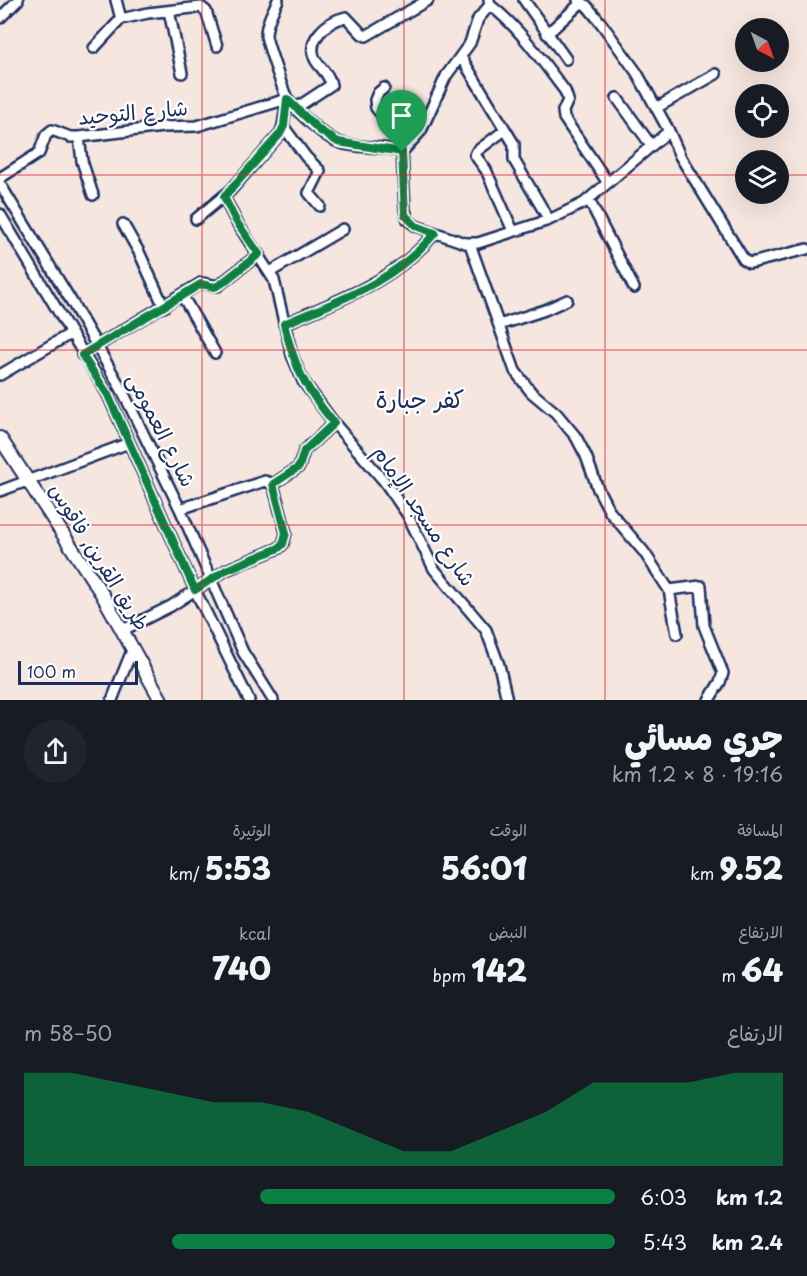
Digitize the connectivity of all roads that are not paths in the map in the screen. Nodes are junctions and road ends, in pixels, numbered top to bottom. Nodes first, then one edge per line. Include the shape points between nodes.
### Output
1 (18, 0) edge
2 (116, 0) edge
3 (278, 0) edge
4 (428, 0) edge
5 (524, 0) edge
6 (580, 1) edge
7 (490, 2) edge
8 (190, 4) edge
9 (169, 11) junction
10 (0, 18) edge
11 (121, 19) junction
12 (547, 34) junction
13 (217, 46) dead end
14 (94, 48) dead end
15 (460, 57) junction
16 (566, 59) dead end
17 (182, 73) dead end
18 (716, 74) dead end
19 (384, 88) dead end
20 (617, 98) dead end
21 (287, 99) junction
22 (296, 108) junction
23 (656, 108) junction
24 (284, 126) junction
25 (505, 130) junction
26 (669, 131) junction
27 (80, 137) junction
28 (651, 145) junction
29 (402, 152) junction
30 (0, 178) edge
31 (608, 183) junction
32 (0, 184) edge
33 (93, 195) dead end
34 (224, 197) junction
35 (589, 200) junction
36 (320, 206) dead end
37 (0, 214) edge
38 (196, 219) dead end
39 (549, 220) junction
40 (123, 224) dead end
41 (4, 225) edge
42 (344, 229) dead end
43 (513, 231) junction
44 (435, 233) junction
45 (470, 244) junction
46 (807, 249) edge
47 (259, 254) junction
48 (270, 272) junction
49 (633, 288) dead end
50 (182, 295) junction
51 (567, 300) dead end
52 (164, 307) junction
53 (284, 324) junction
54 (499, 325) junction
55 (70, 334) junction
56 (97, 346) junction
57 (215, 353) dead end
58 (82, 355) junction
59 (0, 375) edge
60 (334, 423) junction
61 (0, 438) edge
62 (129, 443) junction
63 (28, 479) junction
64 (273, 484) junction
65 (0, 491) edge
66 (180, 509) junction
67 (210, 580) junction
68 (196, 589) junction
69 (669, 590) junction
70 (123, 630) junction
71 (677, 634) dead end
72 (133, 648) junction
73 (112, 700) edge
74 (161, 700) edge
75 (249, 700) edge
76 (273, 700) edge
77 (507, 700) edge
78 (709, 700) edge

1 - 10 street
2 - 11 street
3 - 21 street via 267,27 266,42
4 - 22 street via 366,36 346,17 321,31 314,42 314,55 331,84
5 - 12 street
6 - 12 street
6 - 23 street via 620,47
7 - 15 street
7 - 31 street via 564,91 568,100 564,118
8 - 9 street
8 - 13 street via 206,11
9 - 11 street
9 - 17 street
11 - 14 street
12 - 16 street
15 - 25 street
15 - 29 street via 446,75 421,131
18 - 23 street
19 - 29 street via 375,100 376,108 390,124
20 - 28 street
21 - 22 street
21 - 24 street
21 - 27 street, شارع التوحيد via 197,126
22 - 29 street via 338,142
23 - 26 street
24 - 34 street
24 - 36 street via 320,171 309,193
25 - 39 street via 516,148 514,160
25 - 43 street via 475,155 486,170
26 - 28 street
26 - 46 street via 680,156 744,260 755,262
27 - 30 street, شارع التوحيد via 50,131 39,153
27 - 33 street via 82,161
28 - 31 street
29 - 44 street via 405,215 416,226
31 - 35 street
32 - 56 street, شارع العمومى
34 - 38 street
34 - 47 street, شارع مسجد الإمام
35 - 39 street
35 - 49 street
37 - 41 street
39 - 43 street
40 - 52 street
41 - 55 street
42 - 48 street
43 - 45 street
44 - 45 street
44 - 53 street via 408,261 378,282
45 - 54 street
47 - 48 street, شارع مسجد الإمام
47 - 50 street via 218,286 203,283
48 - 53 street, شارع مسجد الإمام
50 - 52 street
50 - 57 street
51 - 54 street
52 - 56 street
53 - 60 street, شارع مسجد الإمام via 303,381
54 - 69 street via 520,379 576,438 610,512
55 - 58 street
55 - 59 street
56 - 58 street
56 - 66 street, شارع العمومى
58 - 62 street via 108,395
60 - 64 street via 304,451 299,467
60 - 77 street, شارع مسجد الإمام via 406,514 434,569 486,630 500,664
61 - 63 street, طريق القرين, فاقوس
62 - 63 street
62 - 68 street
63 - 65 street
63 - 70 street, طريق القرين, فاقوس
64 - 66 street via 265,482
64 - 67 street via 286,533 283,544
66 - 67 street, شارع العمومى
67 - 68 street
67 - 76 street, شارع العمومى via 243,652
68 - 70 street
68 - 75 street
69 - 71 street
69 - 78 street via 701,586 704,626 723,673
70 - 72 street, طريق القرين, فاقوس
72 - 73 street
72 - 74 street, طريق القرين, فاقوس

